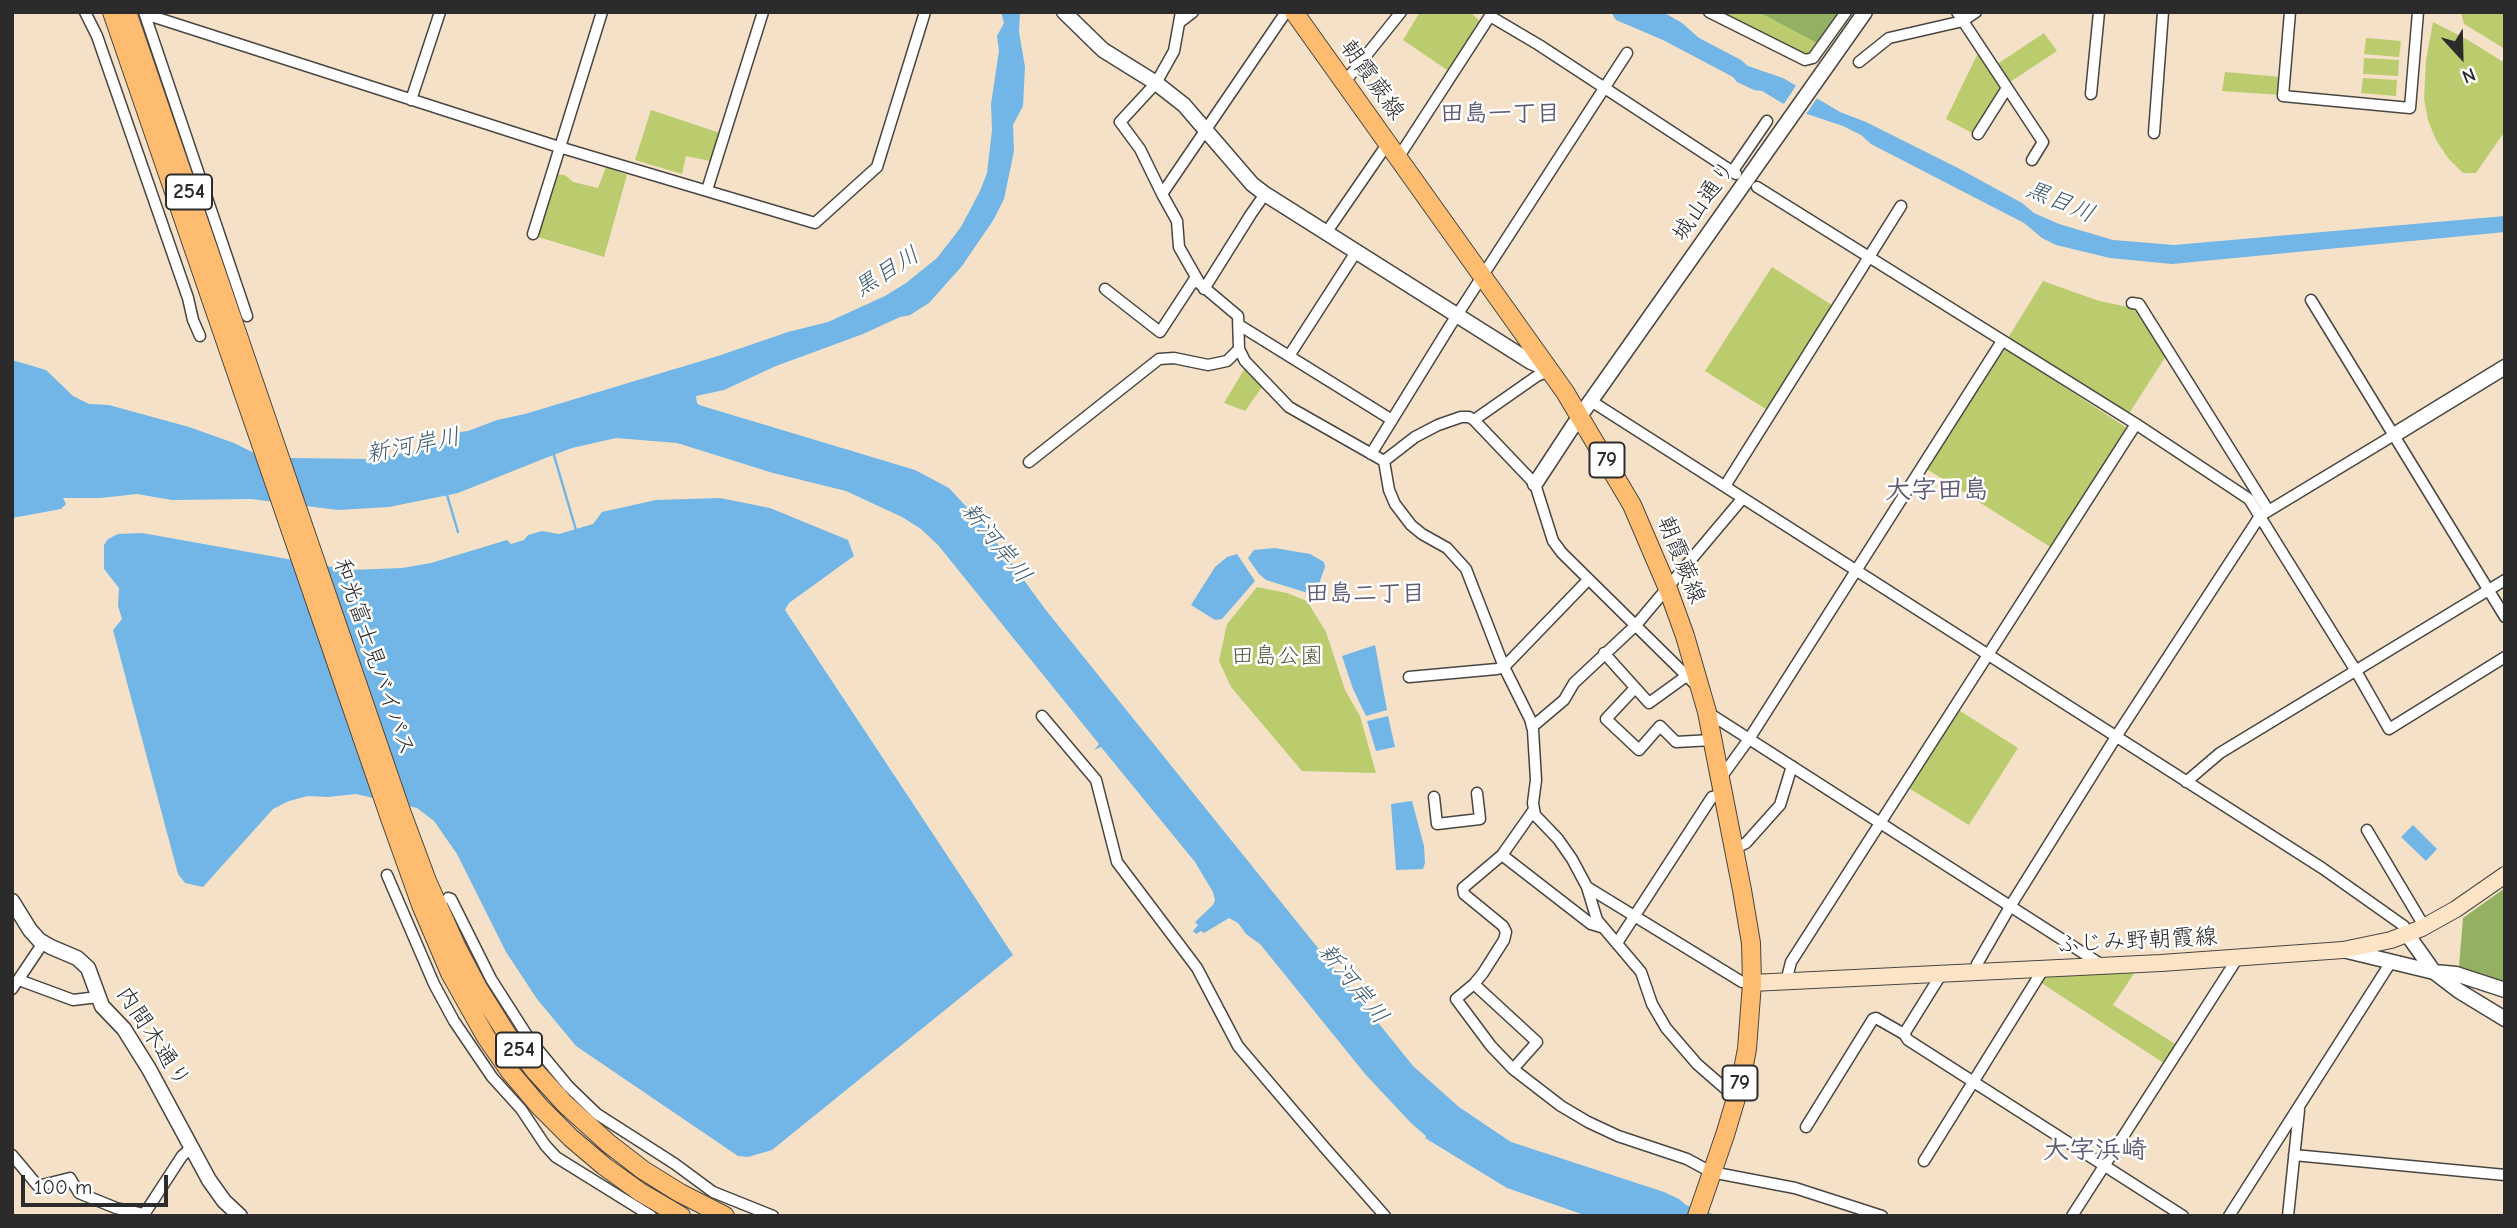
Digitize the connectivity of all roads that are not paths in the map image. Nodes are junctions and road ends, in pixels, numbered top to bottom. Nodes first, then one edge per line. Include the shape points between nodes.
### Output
1 (85, 12) edge
2 (113, 12) edge
3 (440, 12) edge
4 (602, 12) edge
5 (763, 12) edge
6 (925, 12) edge
7 (1064, 12) edge
8 (1193, 12) edge
9 (1286, 12) edge
10 (1294, 12) edge
11 (1401, 12) edge
12 (1478, 12) edge
13 (1709, 12) edge
14 (1846, 12) edge
15 (1865, 12) edge
16 (1976, 12) edge
17 (2099, 12) edge
18 (2163, 12) edge
19 (2290, 12) edge
20 (2418, 12) edge
21 (139, 13) edge
22 (1180, 17) edge
23 (1960, 17) edge
24 (1487, 20) junction
25 (1627, 52) dead end
26 (1859, 62) dead end
27 (1156, 83) junction
28 (1343, 83) junction
29 (2007, 88) junction
30 (1604, 89) junction
31 (2091, 94) dead end
32 (411, 100) junction
33 (1767, 121) dead end
34 (1205, 129) junction
35 (2154, 133) dead end
36 (1978, 134) dead end
37 (559, 147) junction
38 (1393, 150) junction
39 (2032, 160) dead end
40 (1757, 187) dead end
41 (707, 190) junction
42 (1162, 194) junction
43 (1265, 194) junction
44 (1901, 206) dead end
45 (1326, 233) junction
46 (533, 234) dead end
47 (1356, 252) junction
48 (1870, 257) junction
49 (1484, 276) junction
50 (1196, 277) junction
51 (1105, 289) dead end
52 (1204, 289) junction
53 (2311, 300) dead end
54 (2132, 303) dead end
55 (1457, 315) junction
56 (247, 316) dead end
57 (1239, 325) junction
58 (201, 336) dead end
59 (2002, 341) junction
60 (1239, 349) junction
61 (1289, 356) junction
62 (2505, 367) edge
63 (243, 370) junction
64 (1551, 370) junction
65 (1585, 409) junction
66 (1392, 420) junction
67 (1474, 420) junction
68 (2136, 424) junction
69 (2394, 435) junction
70 (1371, 454) junction
71 (1384, 461) junction
72 (1029, 462) dead end
73 (1535, 484) junction
74 (1725, 486) junction
75 (1742, 499) junction
76 (2264, 513) junction
77 (1856, 571) junction
78 (1588, 580) junction
79 (2505, 580) edge
80 (1668, 589) junction
81 (2489, 590) junction
82 (2505, 617) edge
83 (1636, 625) junction
84 (1604, 653) junction
85 (1987, 654) junction
86 (2505, 657) edge
87 (1504, 667) junction
88 (2356, 671) junction
89 (1409, 677) dead end
90 (1685, 677) junction
91 (1635, 688) junction
92 (1701, 690) junction
93 (1707, 712) junction
94 (1042, 716) dead end
95 (1532, 727) junction
96 (2116, 738) junction
97 (1749, 739) junction
98 (1712, 740) junction
99 (1792, 766) junction
100 (2186, 782) junction
101 (1721, 786) junction
102 (1477, 793) dead end
103 (1434, 797) dead end
104 (394, 809) junction
105 (1533, 811) junction
106 (1881, 821) junction
107 (2367, 830) dead end
108 (1734, 849) junction
109 (1502, 855) junction
110 (387, 875) dead end
111 (2505, 875) edge
112 (1587, 887) junction
113 (448, 898) dead end
114 (12, 901) edge
115 (2011, 905) junction
116 (1635, 916) junction
117 (1601, 928) junction
118 (2415, 931) junction
119 (43, 943) junction
120 (1617, 943) junction
121 (2343, 950) junction
122 (2237, 959) junction
123 (2391, 962) junction
124 (2102, 965) junction
125 (2044, 968) junction
126 (1976, 971) junction
127 (2434, 972) junction
128 (1942, 973) junction
129 (1752, 982) junction
130 (1786, 982) junction
131 (1474, 984) junction
132 (16, 985) edge
133 (2505, 989) edge
134 (98, 997) junction
135 (2505, 1018) edge
136 (1904, 1034) junction
137 (1513, 1069) junction
138 (1972, 1081) junction
139 (1736, 1098) junction
140 (2299, 1108) junction
141 (1806, 1127) dead end
142 (190, 1149) junction
143 (12, 1155) edge
144 (2294, 1155) junction
145 (1923, 1161) dead end
146 (2104, 1165) junction
147 (2505, 1175) edge
148 (1710, 1176) junction
149 (143, 1215) edge
150 (240, 1216) edge
151 (651, 1216) edge
152 (681, 1216) edge
153 (725, 1216) edge
154 (773, 1216) edge
155 (1385, 1216) edge
156 (1697, 1216) edge
157 (1882, 1216) edge
158 (2072, 1216) edge
159 (2183, 1216) edge
160 (2230, 1216) edge
161 (2288, 1216) edge

1 - 58 street
2 - 63 main road, 和光富士見バイパス / 254
3 - 32 street
4 - 37 street
5 - 41 street
6 - 41 street via 877,167 815,223
7 - 27 street via 1103,50
8 - 22 street
9 - 34 street
10 - 28 main road, 朝霞蕨線 / 79
11 - 28 street
12 - 24 street
13 - 14 street via 1805,60 1813,58
15 - 65 street, 城山通り
16 - 23 street
17 - 31 street
18 - 35 street
19 - 20 street via 2283,96 2410,108
21 - 32 street
21 - 56 street
21 - 63 main road, 和光富士見バイパス / 254
22 - 27 street via 1174,51
23 - 26 street via 1889,38
23 - 29 street
24 - 30 street via 1490,16
24 - 38 street
25 - 30 street
27 - 34 street
27 - 42 street via 1120,122 1140,149
28 - 38 main road, 朝霞蕨線 / 79
29 - 36 street
29 - 39 street via 2043,142
30 - 33 street via 1734,173
30 - 49 street
32 - 37 street
34 - 42 street
34 - 43 street
37 - 41 street
37 - 46 street
38 - 45 street
38 - 49 main road, 朝霞蕨線 / 79
40 - 48 street
42 - 50 street via 1177,221 1179,247
43 - 45 street
43 - 52 street
44 - 48 street
45 - 47 street
47 - 55 street
47 - 61 street
48 - 59 street
48 - 74 street
49 - 55 street
49 - 64 main road, 朝霞蕨線 / 79
50 - 51 street via 1160,332
50 - 52 street
52 - 57 street via 1238,316
53 - 69 street
54 - 76 street via 2139,304
55 - 64 street
55 - 66 street
57 - 60 street
57 - 61 street
59 - 68 street
59 - 77 street
60 - 70 street via 1289,407
60 - 72 street via 1227,361 1208,365 1158,359
61 - 66 street
62 - 69 street
63 - 104 main road, 和光富士見バイパス / 254
64 - 65 main road, 朝霞蕨線 / 79
64 - 67 street
65 - 73 street, 城山通り
65 - 74 street
65 - 80 main road, 朝霞蕨線 / 79
66 - 70 street
67 - 71 street via 1461,417 1438,425
67 - 73 street
68 - 76 street
68 - 85 street
69 - 76 street
69 - 81 street
70 - 71 street
71 - 87 street via 1395,504 1411,525 1447,548 1466,569
73 - 78 street via 1553,541
74 - 75 street
75 - 77 street
75 - 80 street
76 - 88 street
76 - 96 street
77 - 85 street
77 - 97 street
78 - 83 street
78 - 87 street
79 - 81 street
80 - 83 street
80 - 92 main road, 朝霞蕨線 / 79
81 - 82 street
81 - 88 street
83 - 84 street
83 - 90 street
84 - 91 street
84 - 95 street via 1564,700
85 - 96 street
85 - 106 street
86 - 88 street via 2389,729
87 - 89 street
87 - 95 street
88 - 100 street via 2220,753
90 - 91 street via 1649,703
90 - 92 street
91 - 98 street via 1606,719 1639,750 1660,726 1676,742
92 - 93 main road, 朝霞蕨線 / 79
93 - 97 street
93 - 98 main road, 朝霞蕨線 / 79
94 - 155 street via 1096,780 1117,862 1197,968 1238,1046
95 - 105 street
96 - 100 street
96 - 115 street
97 - 99 street
97 - 101 street
98 - 101 main road, 朝霞蕨線 / 79
99 - 106 street
99 - 108 street via 1780,805 1746,843
100 - 118 street
101 - 108 main road, 朝霞蕨線 / 79
101 - 116 street
102 - 103 street via 1480,819 1437,824
104 - 152 main road, 和光富士見バイパス / 254 via 416,891 444,960 470,1012 503,1062 582,1148
104 - 153 main road, 和光富士見バイパス / 254 via 460,955 526,1060 575,1114 620,1152 668,1186
105 - 109 street
105 - 112 street via 1559,839
106 - 115 street
106 - 130 street via 1791,962
107 - 118 street via 2420,921
108 - 129 main road, 朝霞蕨線 / 79 via 1749,928
109 - 117 street
109 - 131 street via 1463,888 1506,932
110 - 151 street via 454,1021 492,1077 556,1157
111 - 118 main road, ふじみ野朝霞線
112 - 116 street
112 - 117 street
113 - 154 street via 516,1020 551,1066 597,1114 713,1192
114 - 119 street, 内間木通り
115 - 124 street
115 - 126 street
116 - 120 street
116 - 129 street via 1742,982
117 - 120 street
118 - 121 main road, ふじみ野朝霞線
118 - 127 street
119 - 132 street
119 - 134 street, 内間木通り via 86,965
120 - 139 street via 1641,972 1655,1011 1677,1043
121 - 122 main road, ふじみ野朝霞線
121 - 123 street
122 - 124 main road, ふじみ野朝霞線
122 - 146 street
123 - 127 street
123 - 140 street
124 - 125 main road, ふじみ野朝霞線
125 - 126 main road, ふじみ野朝霞線
125 - 138 street
126 - 128 main road, ふじみ野朝霞線
127 - 133 street
127 - 135 street
128 - 130 main road, ふじみ野朝霞線
128 - 136 street
129 - 130 main road, ふじみ野朝霞線
129 - 139 main road, 朝霞蕨線 / 79 via 1747,1049
131 - 137 street via 1456,999
131 - 137 street via 1537,1042
132 - 134 street via 73,1000
134 - 142 street, 内間木通り via 149,1069
136 - 138 street
136 - 141 street via 1873,1019
137 - 148 street via 1588,1122 1687,1159
138 - 145 street
138 - 146 street
139 - 148 main road, 朝霞蕨線 / 79
140 - 144 street
140 - 160 street
142 - 149 street
142 - 150 street, 内間木通り via 220,1197
143 - 149 street via 38,1186 70,1178 79,1192
144 - 147 street
144 - 161 street
146 - 158 street
146 - 159 street
148 - 156 main road, 朝霞蕨線 / 79
148 - 157 street via 1795,1188

